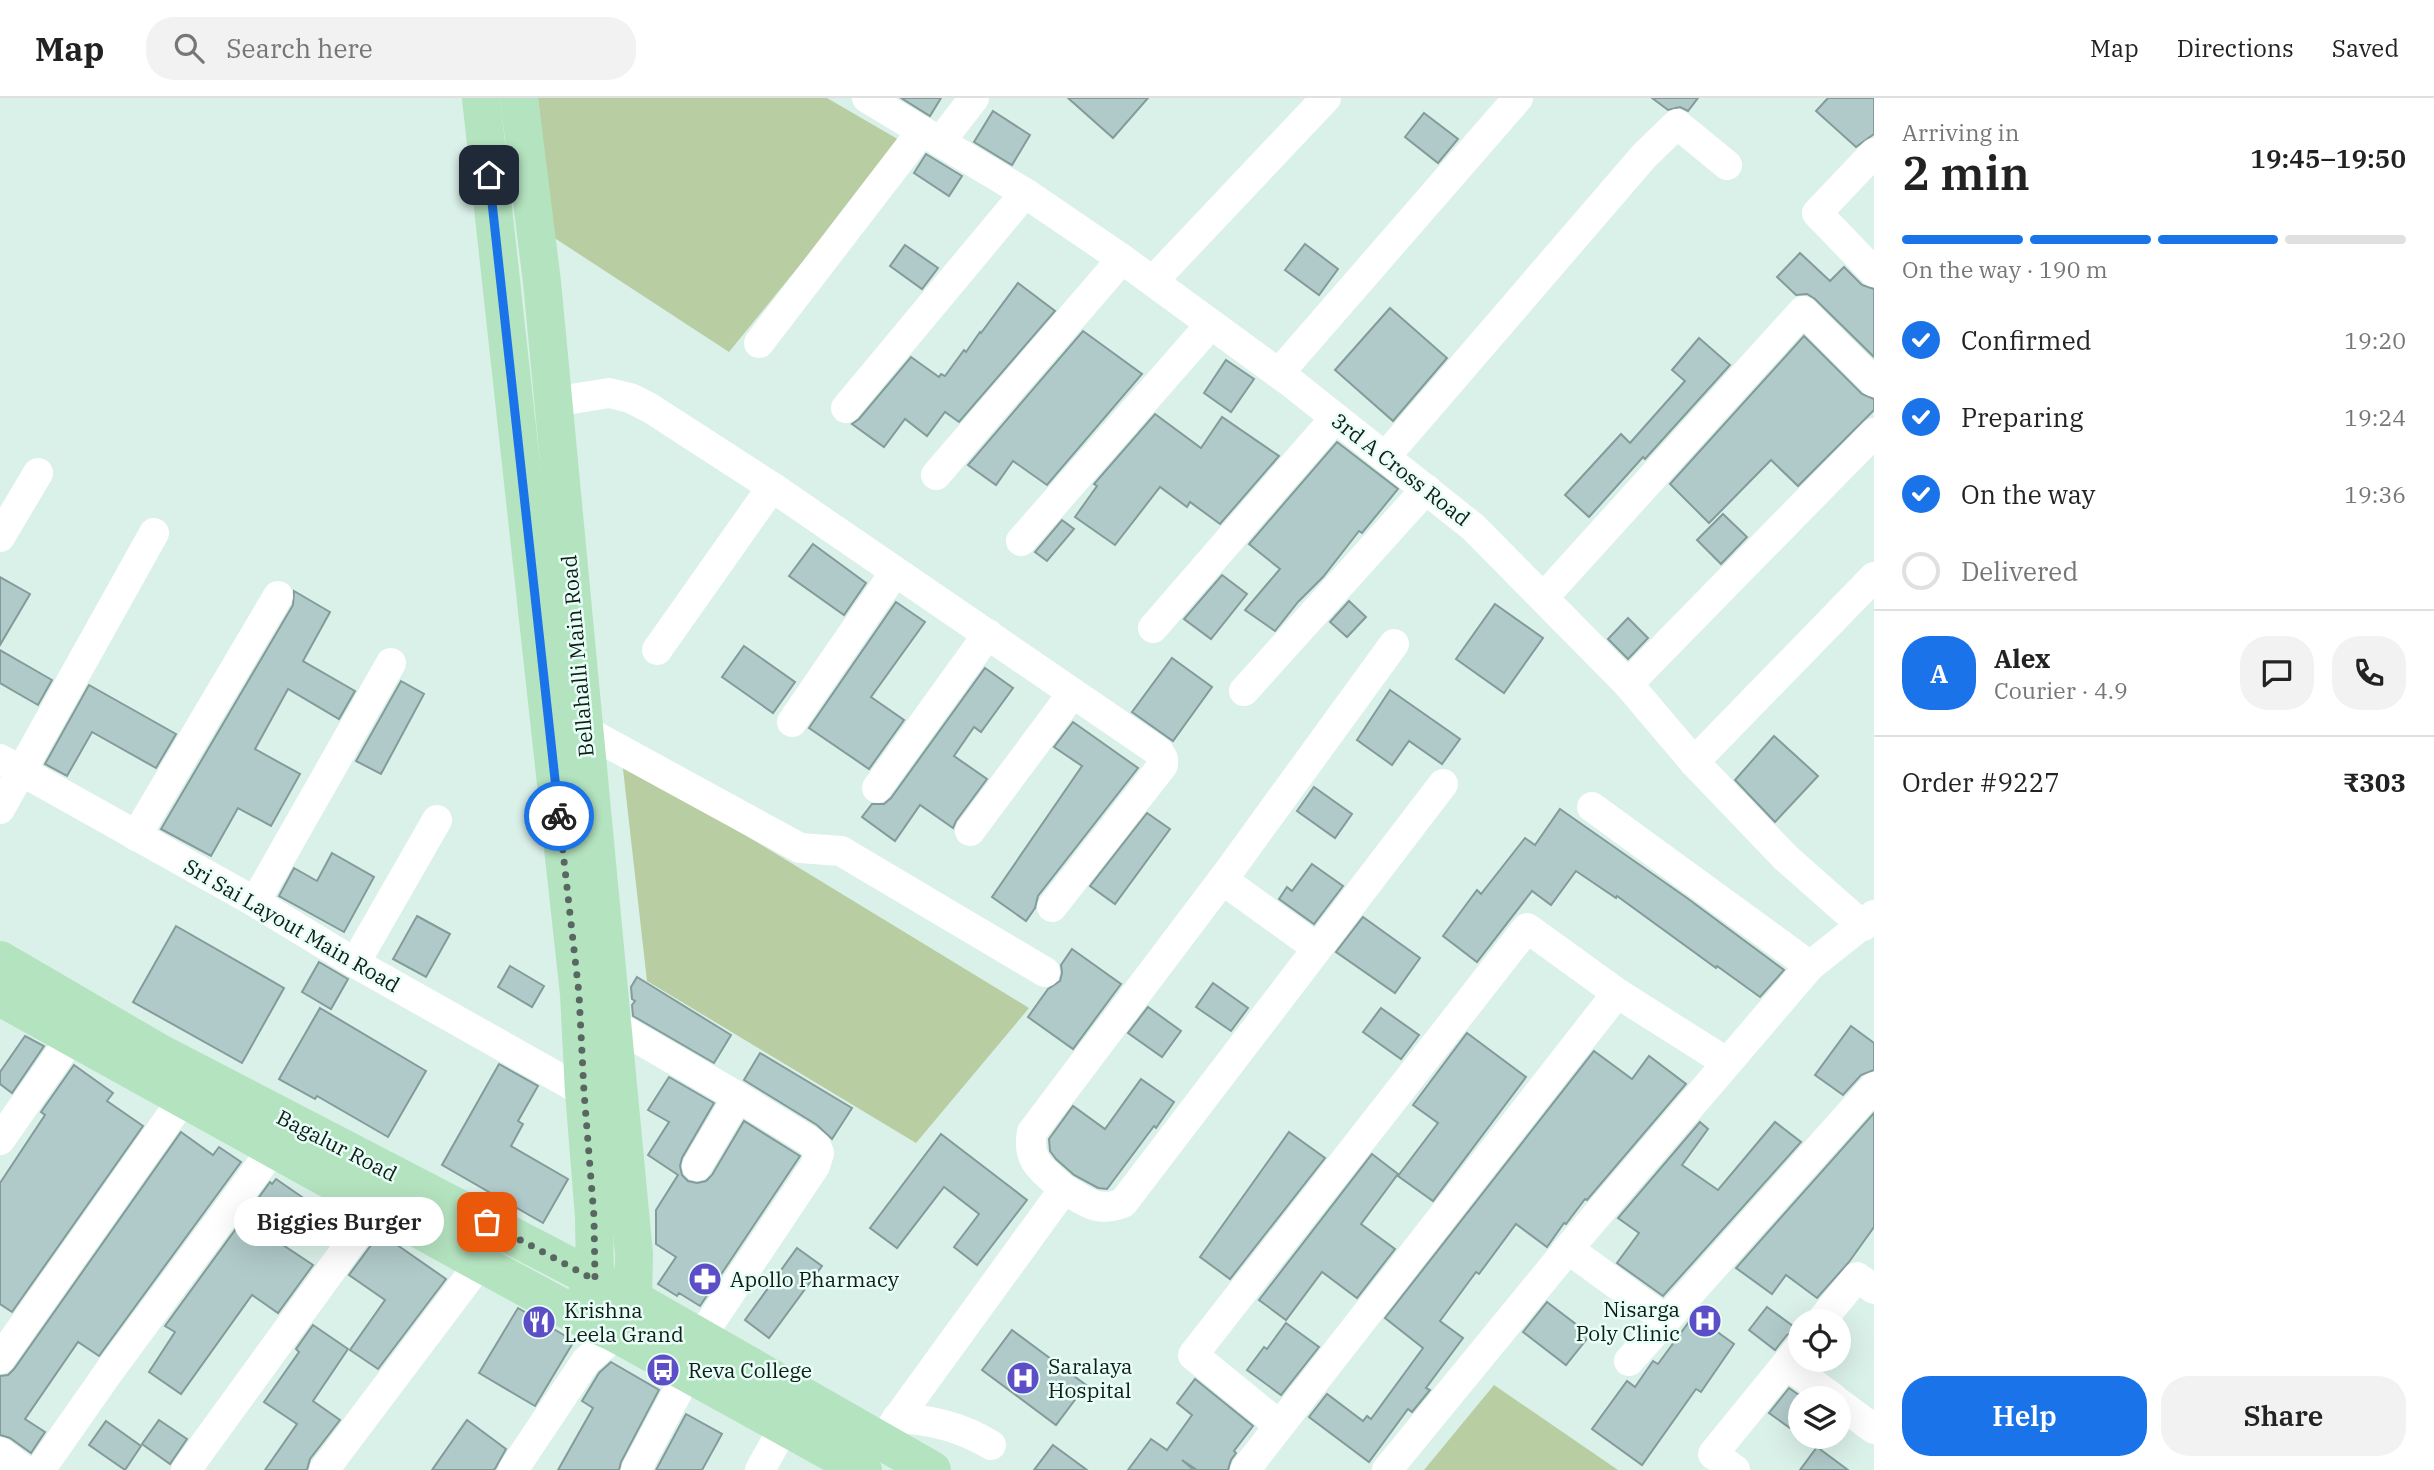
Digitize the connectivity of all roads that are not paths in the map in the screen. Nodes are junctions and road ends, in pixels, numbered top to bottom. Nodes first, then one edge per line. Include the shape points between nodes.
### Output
1 (481, 98) edge
2 (519, 98) edge
3 (867, 98) edge
4 (974, 98) edge
5 (1326, 98) edge
6 (1518, 98) edge
7 (931, 137) junction
8 (1874, 153) edge
9 (1727, 165) dead end
10 (1025, 193) junction
11 (1122, 259) junction
12 (1874, 272) edge
13 (1153, 281) junction
14 (1211, 324) junction
15 (759, 344) dead end
16 (1279, 373) junction
17 (1874, 382) edge
18 (553, 402) junction
19 (846, 408) dead end
20 (1335, 418) junction
21 (1874, 433) edge
22 (1385, 457) junction
23 (38, 473) dead end
24 (936, 475) dead end
25 (772, 487) junction
26 (1426, 489) junction
27 (2, 530) edge
28 (154, 533) dead end
29 (1021, 541) dead end
30 (895, 572) junction
31 (1874, 577) edge
32 (278, 596) dead end
33 (1545, 597) junction
34 (1153, 628) dead end
35 (988, 634) junction
36 (1394, 644) dead end
37 (657, 650) dead end
38 (391, 663) dead end
39 (1628, 684) junction
40 (1244, 691) dead end
41 (1072, 694) junction
42 (792, 722) dead end
43 (584, 730) junction
44 (1694, 762) junction
45 (10, 766) edge
46 (1443, 784) dead end
47 (877, 788) dead end
48 (1592, 807) dead end
49 (0, 809) edge
50 (437, 820) dead end
51 (970, 831) dead end
52 (136, 836) junction
53 (1223, 880) junction
54 (255, 902) junction
55 (1052, 907) dead end
56 (1871, 918) edge
57 (1317, 948) junction
58 (0, 960) edge
59 (355, 963) junction
60 (1810, 966) junction
61 (1045, 972) dead end
62 (1618, 993) junction
63 (0, 996) edge
64 (612, 1024) junction
65 (72, 1037) junction
66 (1726, 1062) junction
67 (1874, 1087) edge
68 (584, 1092) junction
69 (738, 1097) junction
70 (183, 1099) junction
71 (0, 1140) edge
72 (273, 1149) junction
73 (698, 1166) dead end
74 (1064, 1189) junction
75 (377, 1207) junction
76 (1568, 1249) junction
77 (480, 1263) junction
78 (595, 1280) junction
79 (1874, 1289) edge
80 (633, 1299) junction
81 (1831, 1309) edge
82 (576, 1315) junction
83 (1666, 1320) junction
84 (617, 1334) junction
85 (700, 1338) junction
86 (0, 1359) edge
87 (586, 1361) junction
88 (1788, 1361) edge
89 (1629, 1362) dead end
90 (1809, 1372) edge
91 (687, 1374) junction
92 (1822, 1386) edge
93 (1851, 1412) edge
94 (1279, 1425) junction
95 (784, 1427) junction
96 (1874, 1429) edge
97 (880, 1443) edge
98 (991, 1445) dead end
99 (0, 1452) edge
100 (24, 1470) edge
101 (40, 1470) edge
102 (186, 1470) edge
103 (324, 1470) edge
104 (513, 1470) edge
105 (636, 1470) edge
106 (760, 1470) edge
107 (932, 1470) edge
108 (1245, 1470) edge
109 (1387, 1470) edge
110 (1735, 1470) edge

1 - 68 main road, Bellahalli Main Road via 579,994
2 - 18 main road, Bellahalli Main Road
3 - 7 street, 3rd A Cross Road
4 - 7 street
5 - 13 street
6 - 16 street
7 - 10 street, 3rd A Cross Road
7 - 15 street
8 - 12 street via 1817,213
9 - 22 street via 1677,124 1644,156
10 - 11 street, 3rd A Cross Road
10 - 19 street
11 - 13 street, 3rd A Cross Road
11 - 24 street
13 - 14 street, 3rd A Cross Road
14 - 16 street, 3rd A Cross Road
14 - 29 street
16 - 20 street, 3rd A Cross Road
17 - 33 street via 1803,311
18 - 25 street via 608,393 630,398
18 - 43 main road, Bellahalli Main Road
20 - 22 street, 3rd A Cross Road
20 - 34 street
21 - 39 street
22 - 26 street, 3rd A Cross Road
23 - 27 street
25 - 30 street
25 - 37 street
26 - 33 street, 3rd A Cross Road
26 - 40 street
28 - 45 street
30 - 35 street
30 - 42 street
31 - 44 street
32 - 52 street
33 - 39 street, 3rd A Cross Road
35 - 41 street
35 - 47 street
36 - 53 street
38 - 54 street
39 - 44 street, 3rd A Cross Road
41 - 51 street
41 - 55 street via 1158,752 1163,765
43 - 61 street via 800,848 841,850
43 - 64 main road, Bellahalli Main Road
44 - 56 street, 3rd A Cross Road via 1786,858
45 - 49 street
45 - 52 street, Sri Sai Layout Main Road
46 - 57 street
48 - 60 street
50 - 59 street
52 - 54 street, Sri Sai Layout Main Road
53 - 57 street
53 - 74 street via 1031,1132 1029,1146 1037,1165
54 - 59 street, Sri Sai Layout Main Road
56 - 60 street
57 - 74 street via 1123,1203 1108,1208 1091,1205
58 - 78 main road, Bagalur Road via 158,1052
59 - 68 street, Sri Sai Layout Main Road
60 - 66 street
62 - 66 street
62 - 94 street
62 - 94 street via 1527,928 1518,939 1193,1355
63 - 65 main road, Bagalur Road
64 - 69 street
64 - 80 main road, Bellahalli Main Road via 634,1255
65 - 70 main road, Bagalur Road
65 - 71 street
66 - 76 street
67 - 83 street
68 - 78 main road, Bellahalli Main Road
69 - 73 street
69 - 85 street via 816,1146 818,1160
70 - 72 main road, Bagalur Road
70 - 86 street
72 - 75 main road, Bagalur Road
72 - 101 street
74 - 97 street
75 - 77 main road, Bagalur Road
75 - 102 street
76 - 83 street
76 - 109 street
77 - 82 main road, Bagalur Road
77 - 103 street
78 - 80 main road, Bagalur Road
78 - 82 main road
79 - 81 street via 1857,1277
80 - 84 main road
80 - 85 main road, Bagalur Road
82 - 84 main road, Bagalur Road
82 - 87 street
83 - 89 street
84 - 87 street
84 - 91 main road, Bagalur Road
85 - 97 main road, Bagalur Road
87 - 104 street
88 - 110 street via 1713,1454
90 - 92 street
91 - 95 main road, Bagalur Road
91 - 105 street
93 - 96 street
94 - 108 street
95 - 97 main road, Bagalur Road
95 - 106 street
97 - 98 street via 939,1422
97 - 107 main road, Bagalur Road
99 - 100 street

